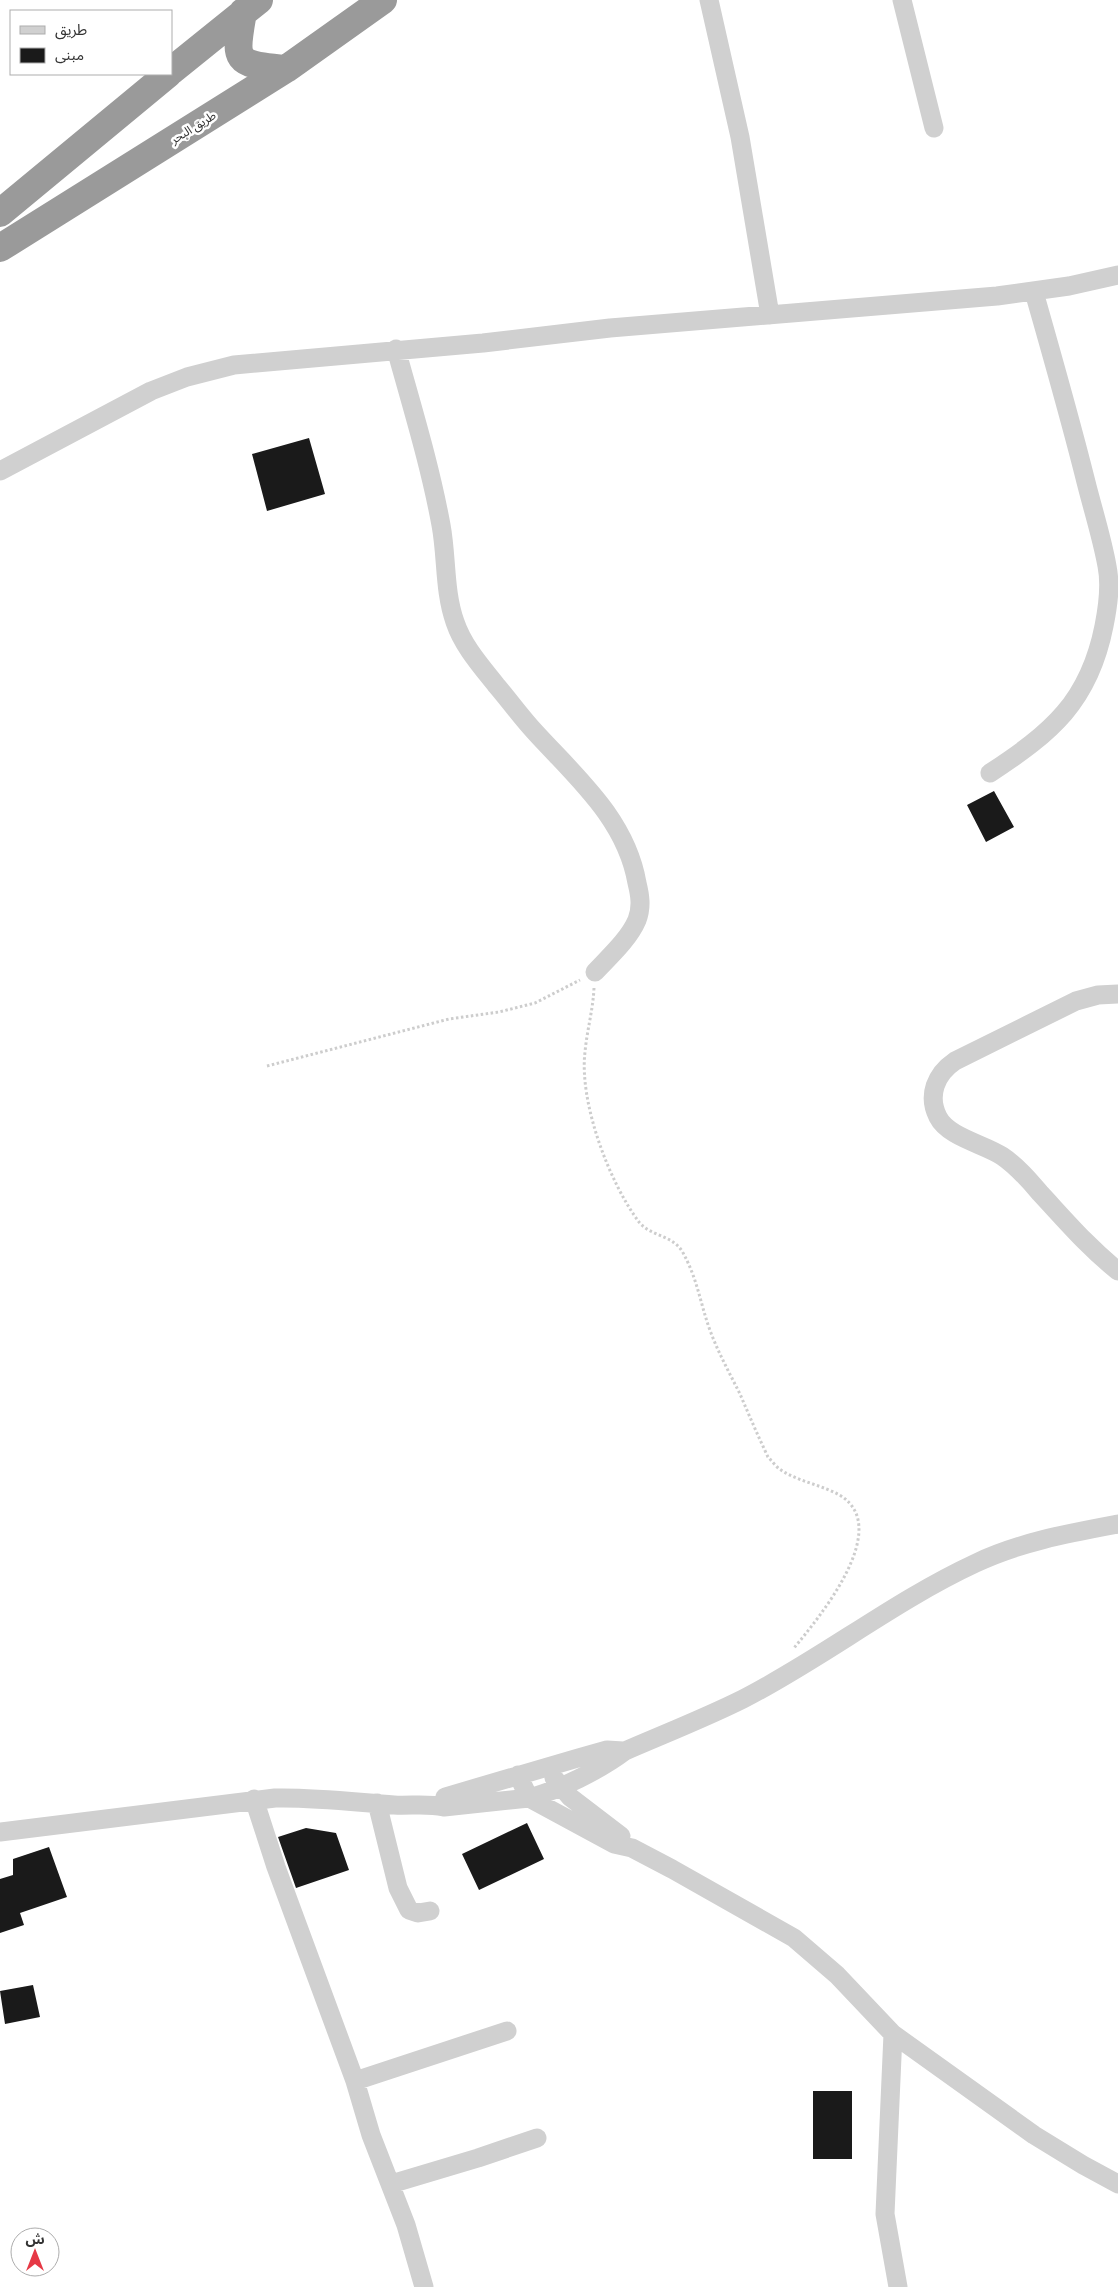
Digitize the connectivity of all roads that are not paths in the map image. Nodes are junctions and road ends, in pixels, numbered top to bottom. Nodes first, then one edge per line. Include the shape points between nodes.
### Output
1 (382, 0) edge
2 (709, 0) edge
3 (902, 0) edge
4 (251, 6) edge
5 (286, 69) junction
6 (172, 70) edge
7 (167, 75) edge
8 (934, 128) dead end
9 (0, 212) edge
10 (0, 248) edge
11 (1118, 275) edge
12 (1034, 292) junction
13 (770, 315) junction
14 (396, 349) junction
15 (0, 470) edge
16 (990, 773) dead end
17 (595, 972) road end
18 (1118, 994) edge
19 (1118, 1271) edge
20 (1118, 1524) edge
21 (624, 1751) junction
22 (546, 1767) junction
23 (518, 1775) junction
24 (561, 1788) junction
25 (529, 1798) junction
26 (254, 1799) junction
27 (377, 1803) junction
28 (433, 1805) junction
29 (0, 1832) edge
30 (632, 1848) junction
31 (430, 1911) dead end
32 (507, 2031) dead end
33 (893, 2034) junction
34 (355, 2081) junction
35 (537, 2138) dead end
36 (391, 2184) junction
37 (1118, 2184) edge
38 (424, 2287) edge
39 (898, 2287) edge

1 - 5 highway, طريق البحر
2 - 13 street via 740,137
3 - 8 street
4 - 5 highway via 238,38 238,50 243,60 252,66
4 - 6 highway
5 - 10 highway, طريق البحر
7 - 9 highway
11 - 12 street
12 - 13 street
12 - 16 street via 1069,414 1107,567 1108,607 1094,664 1070,708 1024,750
13 - 14 street
14 - 15 street via 234,365 187,377 101,416
14 - 17 street via 432,476 454,621 470,651 498,687 610,817 635,872 641,906 637,920
18 - 19 street via 1076,1001 955,1061 938,1077 933,1098 940,1121 1015,1166 1091,1250
20 - 21 street via 1014,1548 977,1562 928,1587 820,1655 742,1699
21 - 22 street via 607,1750
21 - 24 street
22 - 23 street
22 - 24 street
23 - 25 street
23 - 28 street via 442,1798
24 - 25 street
24 - 30 street
25 - 28 street via 444,1808
25 - 30 street via 614,1844
26 - 27 street via 306,1797
26 - 29 street
26 - 34 street
27 - 28 street
27 - 31 street via 403,1901 409,1910 418,1913
30 - 33 street via 794,1938 837,1975
32 - 34 street
33 - 37 street via 1034,2135
33 - 39 street via 885,2214
34 - 36 street via 371,2135
35 - 36 street
36 - 38 street

